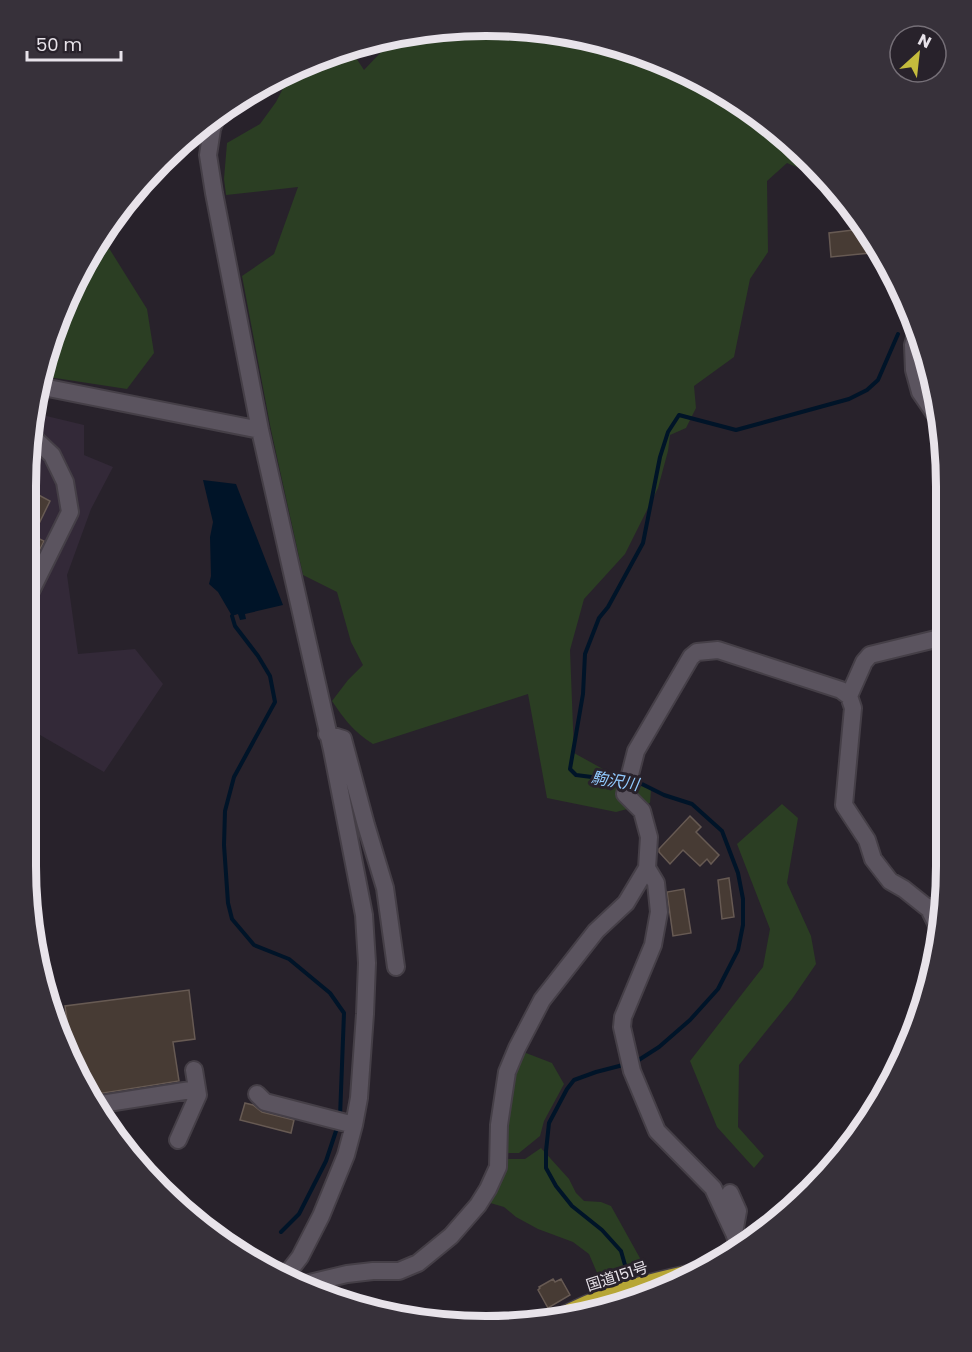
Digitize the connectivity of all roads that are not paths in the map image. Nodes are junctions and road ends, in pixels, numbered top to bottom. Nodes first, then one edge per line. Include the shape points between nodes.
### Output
1 (212, 129) edge
2 (913, 345) edge
3 (47, 388) edge
4 (928, 404) edge
5 (260, 430) junction
6 (38, 442) edge
7 (36, 581) edge
8 (936, 639) edge
9 (849, 696) junction
10 (327, 734) junction
11 (647, 868) junction
12 (934, 904) edge
13 (396, 967) dead end
14 (194, 1070) dead end
15 (197, 1089) junction
16 (257, 1094) dead end
17 (104, 1104) edge
18 (350, 1124) junction
19 (178, 1140) dead end
20 (730, 1193) dead end
21 (736, 1239) edge
22 (289, 1271) edge
23 (662, 1280) edge
24 (314, 1282) edge
25 (588, 1304) edge

1 - 5 street via 208,154 214,193
2 - 4 street via 914,370
3 - 5 street
5 - 10 street
6 - 7 street via 52,455 65,482 70,512
8 - 9 street via 870,655
9 - 11 street via 841,690 718,650 697,652 691,657 636,751 625,794 642,811 649,837
9 - 12 street via 853,708 844,805 867,840 873,859 890,881
10 - 13 street via 343,739 385,888
10 - 18 street via 364,915 367,963 359,1098
11 - 21 street via 656,883 658,912 653,945 623,1017 630,1065 657,1131 713,1188
11 - 24 street via 626,903 596,931 542,1000 517,1048 507,1072 498,1167 478,1205 451,1236 418,1263 399,1271 346,1274
14 - 15 street
15 - 17 street
15 - 19 street via 198,1095
16 - 18 street via 265,1102
18 - 22 street via 346,1155 321,1216
20 - 21 street via 738,1210
23 - 25 highway, 国道151号

